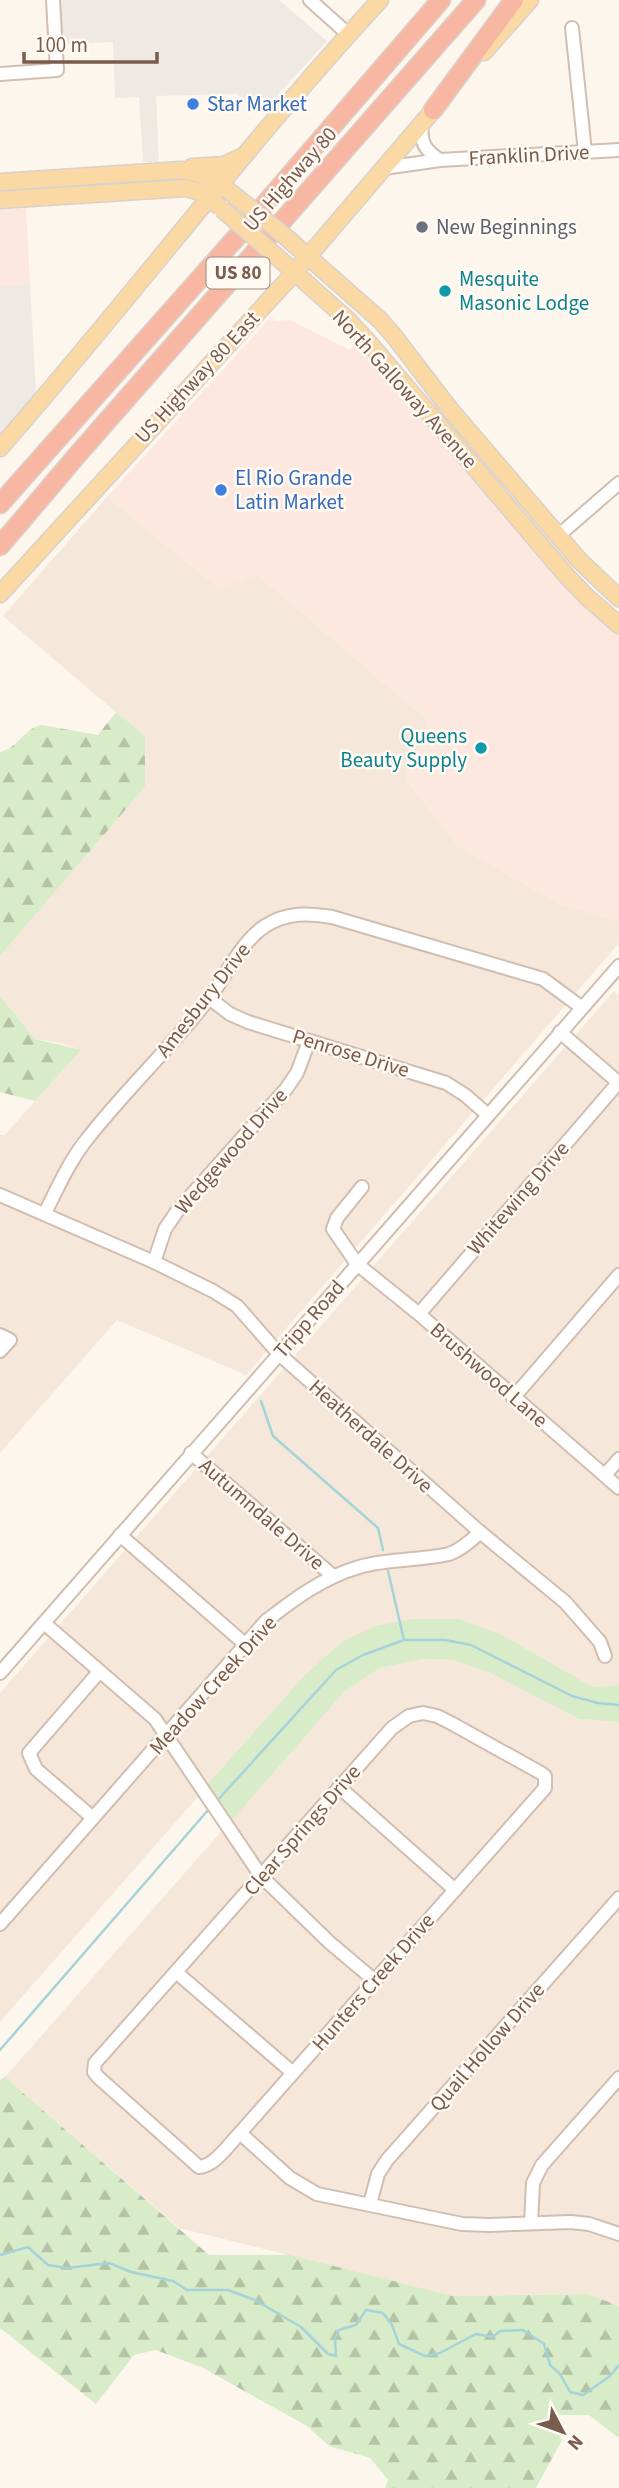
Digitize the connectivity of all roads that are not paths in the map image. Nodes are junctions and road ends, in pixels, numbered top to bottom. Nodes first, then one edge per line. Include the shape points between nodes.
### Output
1 (53, 0) edge
2 (310, 0) edge
3 (380, 0) edge
4 (441, 0) edge
5 (476, 0) edge
6 (514, 0) edge
7 (530, 0) edge
8 (572, 28) dead end
9 (348, 34) junction
10 (0, 74) edge
11 (428, 117) junction
12 (619, 150) edge
13 (585, 152) junction
14 (243, 156) junction
15 (440, 160) junction
16 (384, 168) junction
17 (163, 170) junction
18 (0, 182) edge
19 (221, 184) junction
20 (173, 188) junction
21 (81, 194) junction
22 (0, 200) edge
23 (216, 203) junction
24 (184, 230) junction
25 (309, 257) junction
26 (294, 274) junction
27 (449, 408) junction
28 (435, 419) junction
29 (0, 448) edge
30 (619, 484) edge
31 (0, 504) edge
32 (543, 517) junction
33 (528, 530) junction
34 (558, 536) junction
35 (0, 546) edge
36 (543, 548) junction
37 (0, 594) edge
38 (619, 598) edge
39 (619, 625) edge
40 (619, 966) edge
41 (209, 998) junction
42 (582, 1007) junction
43 (560, 1032) junction
44 (309, 1041) junction
45 (619, 1083) edge
46 (488, 1115) junction
47 (362, 1187) dead end
48 (0, 1195) edge
49 (45, 1213) junction
50 (154, 1262) junction
51 (357, 1264) junction
52 (619, 1275) edge
53 (419, 1314) junction
54 (5, 1338) edge
55 (0, 1351) edge
56 (279, 1354) junction
57 (513, 1398) junction
58 (191, 1453) junction
59 (619, 1459) edge
60 (605, 1475) junction
61 (619, 1488) edge
62 (480, 1532) junction
63 (120, 1535) junction
64 (333, 1576) junction
65 (44, 1623) junction
66 (246, 1645) junction
67 (605, 1656) dead end
68 (99, 1672) junction
69 (0, 1673) edge
70 (166, 1736) junction
71 (546, 1782) joint
72 (339, 1787) junction
73 (93, 1818) junction
74 (261, 1876) junction
75 (455, 1890) junction
76 (619, 1898) edge
77 (0, 1924) edge
78 (176, 1972) junction
79 (374, 1980) junction
80 (293, 2073) junction
81 (619, 2078) edge
82 (240, 2133) junction
83 (191, 2161) joint
84 (370, 2204) junction
85 (531, 2223) junction
86 (619, 2234) edge

1 - 10 street via 57,70
2 - 9 street
3 - 9 main road
4 - 31 highway, US Highway 80 / US 80
5 - 35 highway, US Highway 80 / US 80
6 - 11 highway
7 - 11 main road, US Highway 80 East
8 - 13 street
9 - 14 main road
11 - 15 street, Franklin Drive via 420,136 429,153
11 - 16 main road, US Highway 80 East
12 - 13 street, Franklin Drive
13 - 15 street, Franklin Drive
14 - 17 main road via 224,165
14 - 19 main road
15 - 16 street, Franklin Drive
16 - 25 main road, US Highway 80 East
17 - 18 main road, North Galloway Avenue
17 - 19 main road, North Galloway Avenue via 201,172
17 - 21 main road via 144,181 92,187
19 - 23 main road
19 - 25 main road, North Galloway Avenue, bridge
20 - 21 main road, North Galloway Avenue
20 - 23 main road, North Galloway Avenue via 193,189
20 - 24 main road via 191,210
21 - 22 main road, North Galloway Avenue
23 - 24 main road
23 - 26 main road, North Galloway Avenue, bridge
24 - 29 main road
25 - 26 main road, US Highway 80 East
25 - 27 main road, North Galloway Avenue via 394,335
26 - 28 main road, North Galloway Avenue via 361,333
26 - 37 main road, US Highway 80 East
27 - 28 main road
27 - 32 main road, North Galloway Avenue
28 - 33 main road, North Galloway Avenue
30 - 34 street
32 - 33 main road
32 - 34 main road, North Galloway Avenue
33 - 36 main road, North Galloway Avenue
34 - 36 main road
34 - 38 main road, North Galloway Avenue
36 - 39 main road, North Galloway Avenue
40 - 42 street, Tripp Road
41 - 42 street, Amesbury Drive via 251,938 297,913 332,917 543,979
41 - 44 street, Penrose Drive via 248,1023
41 - 49 street, Amesbury Drive via 84,1143
42 - 43 street, Tripp Road
43 - 45 street
43 - 46 street, Tripp Road
44 - 46 street, Penrose Drive via 446,1083
44 - 50 street, Wedgewood Drive via 286,1089 178,1210
45 - 53 street, Whitewing Drive
46 - 51 street, Tripp Road
47 - 51 street, Brushwood Lane via 333,1229
48 - 49 street, Heatherdale Drive
49 - 50 street, Heatherdale Drive
50 - 56 street, Heatherdale Drive via 236,1306
51 - 53 street, Brushwood Lane
51 - 56 street, Tripp Road
52 - 57 street
53 - 57 street, Brushwood Lane
54 - 55 street
56 - 58 street, Tripp Road
56 - 62 street, Heatherdale Drive
57 - 60 street, Brushwood Lane
58 - 63 street, Tripp Road
58 - 64 street, Autumndale Drive
59 - 60 street
60 - 61 street, Brushwood Lane
62 - 64 street, Meadow Creek Drive via 450,1553 382,1561
62 - 67 street, Heatherdale Drive via 565,1602 600,1642
63 - 65 street, Tripp Road
63 - 66 street
64 - 66 street, Meadow Creek Drive via 266,1621
65 - 68 street
65 - 69 street, Tripp Road
66 - 70 street, Meadow Creek Drive
68 - 70 street via 155,1719
68 - 73 street via 29,1753 36,1769
70 - 73 street, Meadow Creek Drive
70 - 74 street
71 - 72 street, Clear Springs Drive via 545,1776 530,1766 437,1716 423,1713 395,1724
71 - 75 street, Hunters Creek Drive
72 - 74 street, Clear Springs Drive
72 - 75 street
73 - 77 street, Meadow Creek Drive
74 - 78 street, Clear Springs Drive
74 - 79 street
75 - 79 street, Hunters Creek Drive
76 - 84 street, Quail Hollow Drive via 387,2160
78 - 80 street
78 - 83 street, Clear Springs Drive via 94,2067 98,2077
79 - 80 street, Hunters Creek Drive
80 - 82 street, Hunters Creek Drive
81 - 85 street via 542,2165 533,2183
82 - 83 street, Hunters Creek Drive via 205,2167
82 - 84 street via 290,2178 317,2194
84 - 85 street via 462,2224
85 - 86 street via 589,2224

